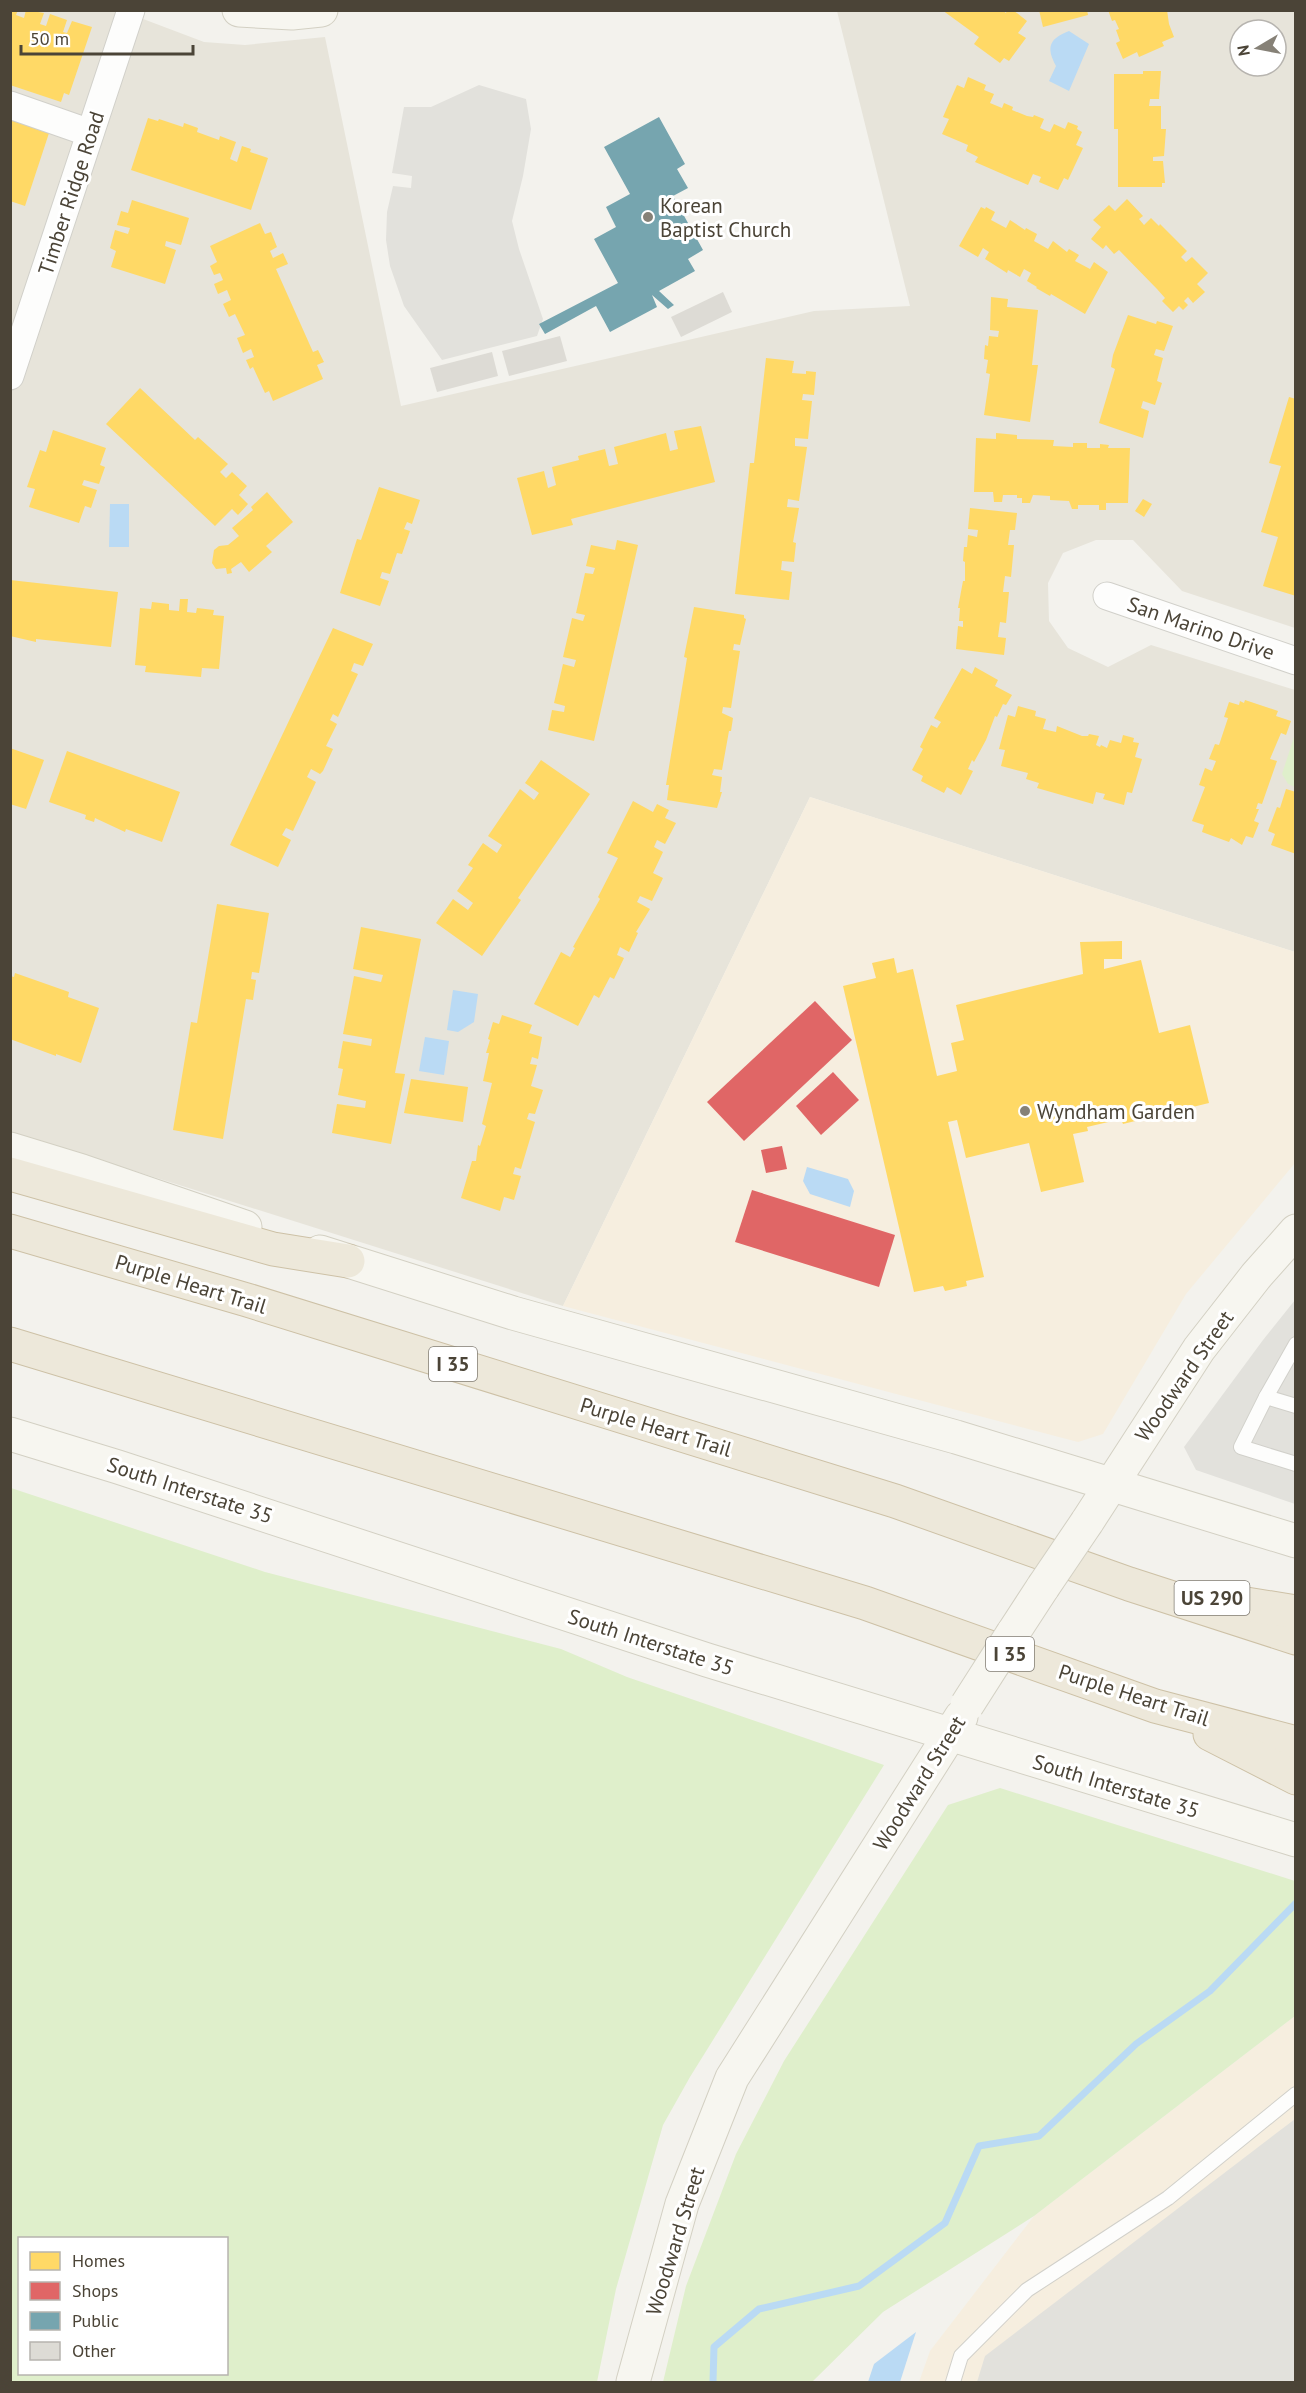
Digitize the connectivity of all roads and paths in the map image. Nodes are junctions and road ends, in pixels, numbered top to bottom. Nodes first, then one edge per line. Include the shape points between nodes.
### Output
1 (131, 10) edge
2 (238, 10) edge
3 (321, 10) edge
4 (10, 105) edge
5 (90, 133) junction
6 (15, 345) edge
7 (10, 376) edge
8 (1107, 596) dead end
9 (1296, 661) edge
10 (10, 1149) edge
11 (10, 1174) edge
12 (10, 1231) edge
13 (1286, 1247) edge
14 (348, 1261) junction
15 (10, 1344) edge
16 (1296, 1344) edge
17 (10, 1364) edge
18 (125, 1378) junction
19 (1266, 1397) junction
20 (1296, 1406) edge
21 (10, 1434) edge
22 (1296, 1464) edge
23 (1111, 1483) junction
24 (1296, 1541) edge
25 (1129, 1584) junction
26 (1296, 1612) edge
27 (1296, 1638) edge
28 (1155, 1706) junction
29 (950, 1736) junction
30 (1296, 1743) edge
31 (1296, 1778) edge
32 (1296, 1840) edge
33 (1296, 2094) edge
34 (633, 2382) edge
35 (953, 2382) edge

1 - 5 street, Timber Ridge Road
2 - 3 main road
4 - 5 street
5 - 6 street, Timber Ridge Road
6 - 7 street, Timber Ridge Road
8 - 9 street, San Marino Drive
10 - 14 main road
11 - 14 highway via 273,1249
12 - 25 highway, Purple Heart Trail / I 35 via 247,1300 895,1501
13 - 23 main road, Woodward Street via 1198,1349
14 - 23 main road via 513,1313
15 - 18 highway, Purple Heart Trail / I 35
16 - 19 lane
17 - 18 highway
18 - 28 highway, Purple Heart Trail / I 35 via 865,1603
19 - 20 lane
19 - 22 lane via 1241,1447
21 - 29 main road, South Interstate 35
23 - 24 main road
23 - 29 main road, Woodward Street, bridge
25 - 26 highway, US 290
25 - 27 highway, Purple Heart Trail / I 35
28 - 30 highway, Purple Heart Trail / I 35
28 - 31 highway
29 - 32 main road, South Interstate 35
29 - 34 main road, Woodward Street via 732,2078 682,2204
33 - 35 lane via 1168,2198 1027,2290 961,2356

